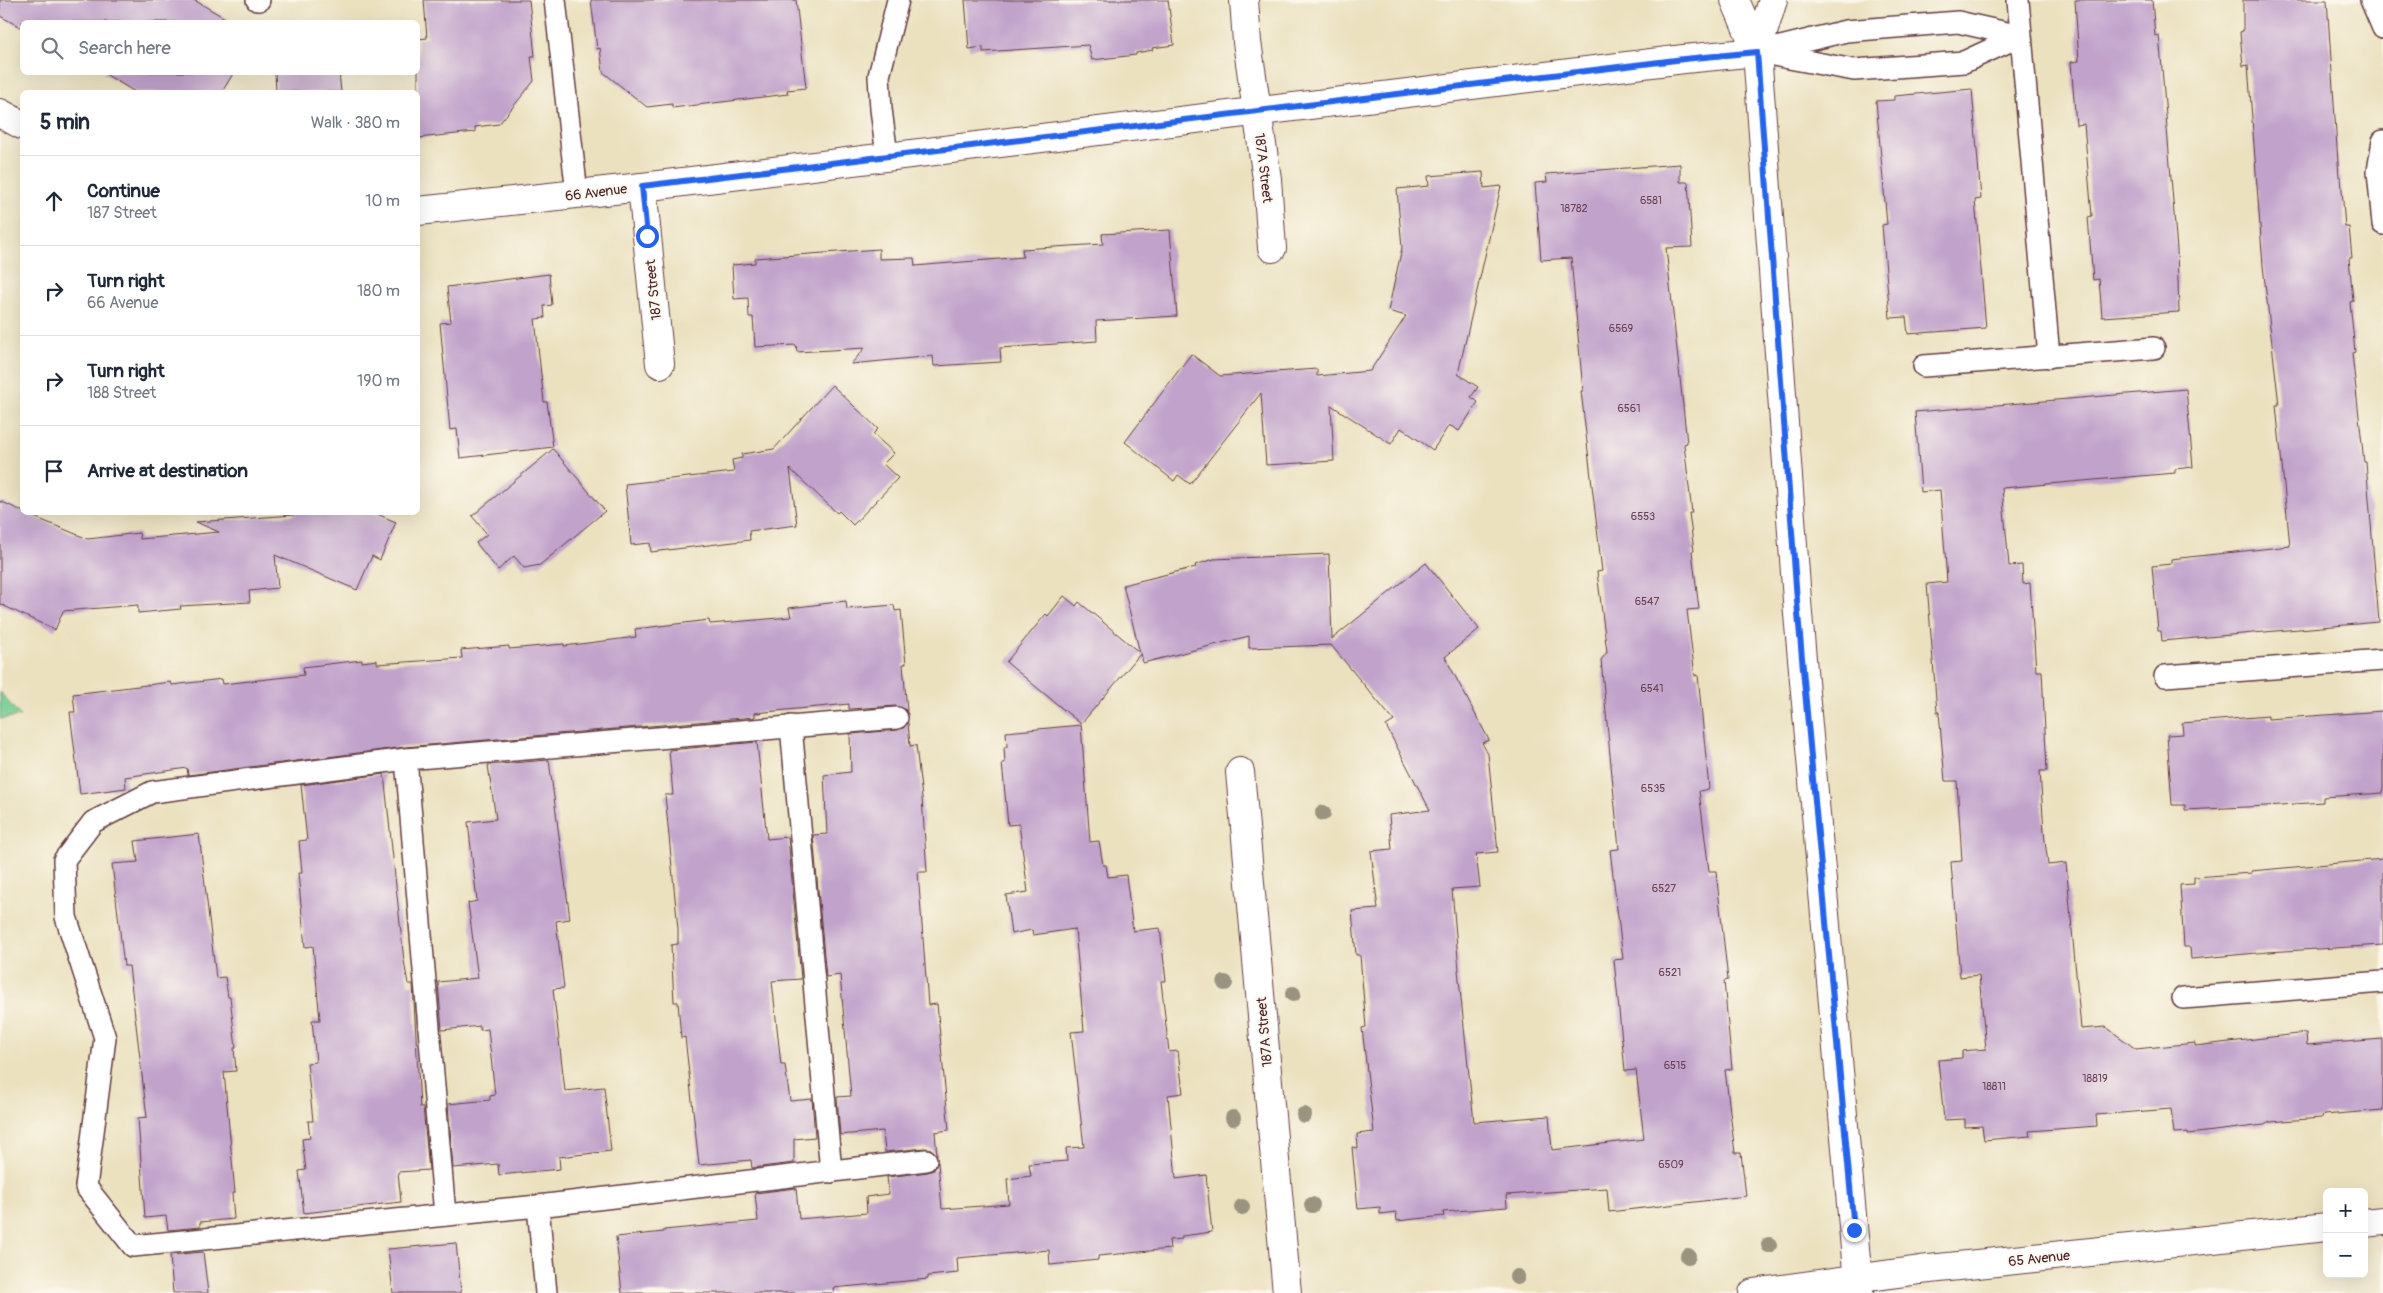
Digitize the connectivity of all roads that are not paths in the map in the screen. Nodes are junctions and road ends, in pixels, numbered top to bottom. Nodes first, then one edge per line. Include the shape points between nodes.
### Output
1 (555, 0) edge
2 (898, 0) edge
3 (1244, 0) edge
4 (1735, 0) edge
5 (1773, 0) edge
6 (2018, 0) edge
7 (2371, 0) edge
8 (2383, 28) edge
9 (2020, 36) junction
10 (1757, 52) junction
11 (1256, 111) junction
12 (0, 113) edge
13 (20, 124) edge
14 (2383, 141) edge
15 (887, 156) junction
16 (642, 186) junction
17 (577, 194) junction
18 (420, 211) edge
19 (2383, 224) edge
20 (1272, 248) dead end
21 (2154, 348) dead end
22 (2049, 356) junction
23 (660, 364) dead end
24 (1924, 366) dead end
25 (2383, 660) edge
26 (2165, 676) dead end
27 (897, 718) dead end
28 (791, 726) junction
29 (406, 759) junction
30 (1240, 772) dead end
31 (2383, 982) edge
32 (2183, 998) dead end
33 (926, 1160) dead end
34 (831, 1172) junction
35 (538, 1206) junction
36 (445, 1215) junction
37 (2383, 1221) edge
38 (2368, 1223) edge
39 (2323, 1227) edge
40 (1858, 1286) edge
41 (546, 1293) edge
42 (1287, 1293) edge
43 (1753, 1293) edge

1 - 17 lane
2 - 15 lane via 880,76
3 - 11 street, 187A Street
4 - 10 street
5 - 10 street
6 - 9 lane
7 - 8 lane
9 - 10 lane via 1958,22 1846,31
9 - 10 lane via 1964,62 1854,70
9 - 22 lane
10 - 11 street, 66 Avenue
10 - 40 street via 1798,614
11 - 15 street, 66 Avenue
11 - 20 street, 187A Street via 1267,179
12 - 13 street
14 - 19 lane via 2378,171
15 - 16 street, 66 Avenue
16 - 17 street, 66 Avenue
16 - 23 street, 187 Street
17 - 18 street, 66 Avenue
21 - 22 lane
22 - 24 lane
25 - 26 lane
27 - 28 lane
28 - 29 lane
28 - 34 lane
29 - 36 lane
29 - 36 lane via 152,792 93,822 64,860 66,917 105,1038 86,1187 133,1246
30 - 42 street, 187A Street
31 - 32 lane
33 - 34 lane
34 - 35 lane
35 - 36 lane
35 - 41 lane
37 - 38 street
39 - 40 street, 65 Avenue via 1920,1270
40 - 43 street, 65 Avenue

